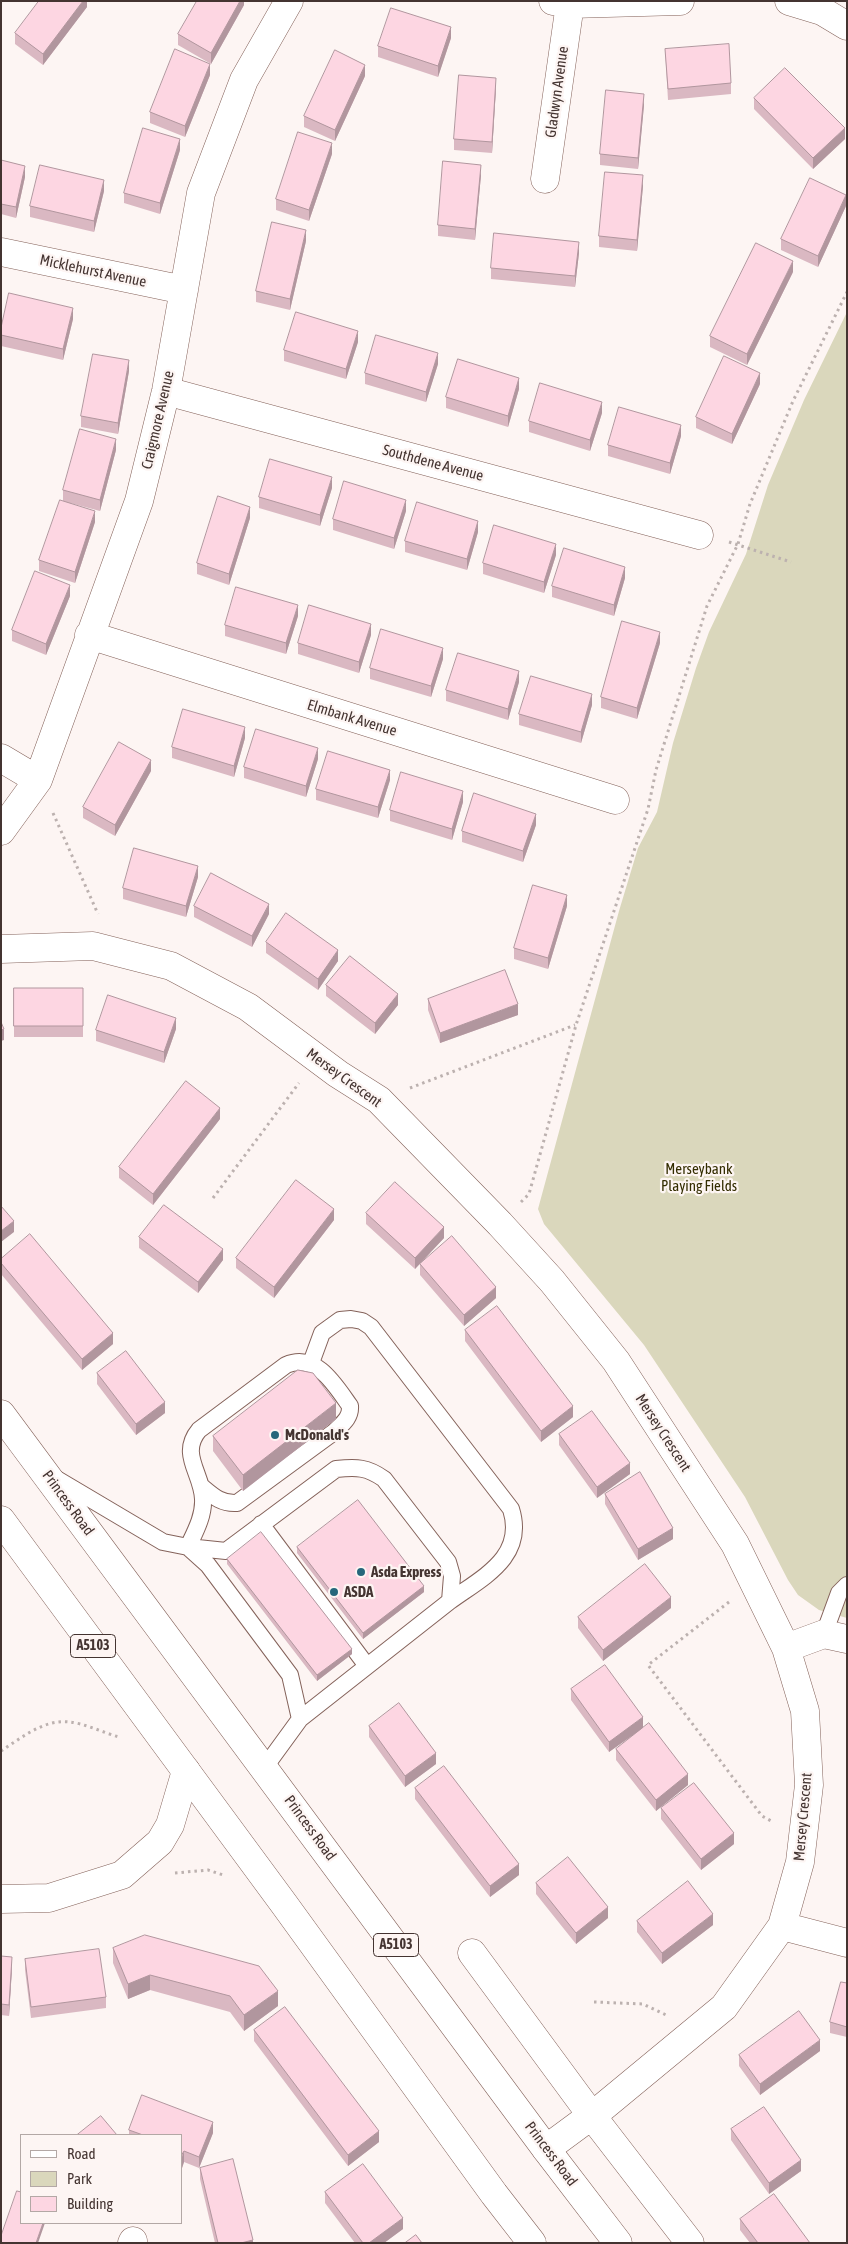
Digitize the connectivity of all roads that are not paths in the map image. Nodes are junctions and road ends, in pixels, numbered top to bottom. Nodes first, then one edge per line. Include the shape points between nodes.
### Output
1 (289, 1) edge
2 (680, 1) edge
3 (789, 1) edge
4 (562, 3) edge
5 (847, 26) edge
6 (545, 179) dead end
7 (1, 252) edge
8 (184, 290) junction
9 (166, 391) junction
10 (699, 534) dead end
11 (89, 635) junction
12 (1, 758) edge
13 (38, 780) junction
14 (615, 800) dead end
15 (1, 832) edge
16 (1, 949) edge
17 (311, 1363) junction
18 (1, 1414) edge
19 (46, 1473) junction
20 (201, 1486) junction
21 (1, 1520) edge
22 (260, 1524) junction
23 (188, 1547) junction
24 (847, 1585) edge
25 (450, 1601) junction
26 (835, 1637) edge
27 (786, 1648) junction
28 (367, 1666) junction
29 (300, 1719) junction
30 (265, 1767) junction
31 (186, 1771) junction
32 (1, 1899) edge
33 (782, 1926) junction
34 (847, 1943) edge
35 (472, 1953) dead end
36 (592, 2116) junction
37 (546, 2149) junction
38 (532, 2243) edge
39 (618, 2243) edge
40 (690, 2243) edge

1 - 8 main road, Craigmore Avenue via 244,80 201,194
2 - 4 main road
3 - 5 main road via 822,11
4 - 6 main road, Gladwyn Avenue
7 - 8 main road, Micklehurst Avenue
8 - 9 main road, Craigmore Avenue
9 - 10 main road, Southdene Avenue
9 - 11 main road, Craigmore Avenue via 140,501
11 - 13 main road, Craigmore Avenue
11 - 14 main road, Elmbank Avenue
12 - 13 main road
13 - 15 main road, Craigmore Avenue
16 - 27 main road, Mersey Crescent via 93,946 171,966 248,1007 379,1100 552,1281 616,1361 735,1544
17 - 20 lane via 294,1361 286,1365 199,1430 192,1439 190,1450
17 - 20 lane via 350,1406 351,1413 345,1422 237,1504 227,1504
17 - 25 lane via 322,1333 340,1320 362,1321 372,1327 511,1509 516,1528 506,1556
18 - 19 main road, Princess Road / A5103
19 - 23 lane via 164,1542
19 - 30 main road, Princess Road / A5103
20 - 23 lane via 203,1508
21 - 31 main road, A5103
22 - 23 lane via 226,1551
22 - 25 lane via 336,1469 371,1470 384,1479 448,1562 452,1576
22 - 28 lane
23 - 29 lane via 208,1564 290,1675
24 - 26 lane via 839,1593
25 - 28 lane
26 - 27 main road
27 - 33 main road, Mersey Crescent via 805,1711 809,1785 800,1862
28 - 29 lane
29 - 30 lane
30 - 37 main road, Princess Road / A5103
31 - 32 main road via 170,1825 160,1842 122,1875 48,1898
31 - 38 main road, A5103
33 - 34 main road
33 - 36 main road, Mersey Crescent via 724,2007
35 - 36 main road
36 - 37 main road, Mersey Crescent
36 - 40 main road
37 - 39 main road, Princess Road / A5103

